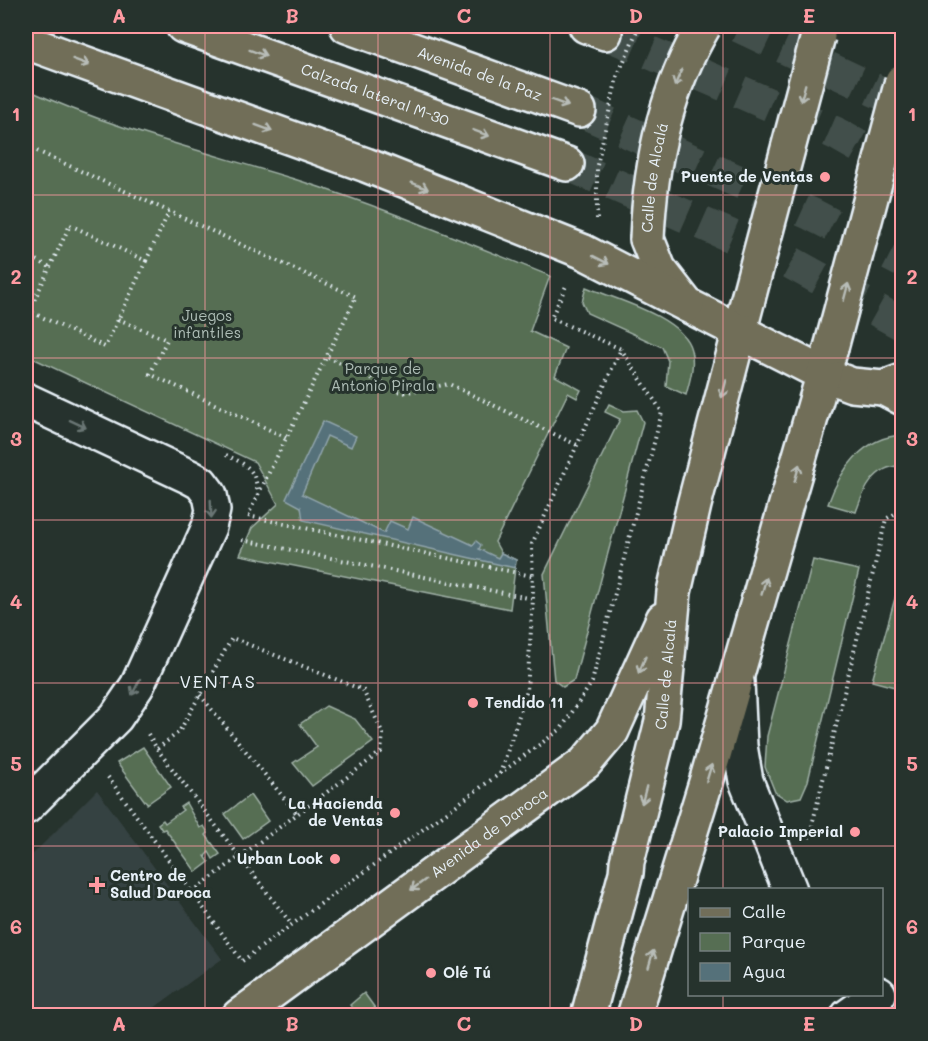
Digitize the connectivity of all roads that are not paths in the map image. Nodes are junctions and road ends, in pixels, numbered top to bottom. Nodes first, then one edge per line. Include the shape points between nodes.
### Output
1 (183, 26) edge
2 (347, 26) edge
3 (704, 26) edge
4 (819, 31) edge
5 (26, 42) edge
6 (903, 81) edge
7 (579, 110) tunnel mouth
8 (567, 164) tunnel mouth
9 (687, 305) junction
10 (739, 333) junction
11 (828, 362) junction
12 (896, 389) edge
13 (26, 400) edge
14 (674, 592) junction
15 (737, 676) junction
16 (26, 807) edge
17 (785, 878) edge
18 (903, 984) edge
19 (883, 993) edge
20 (836, 996) edge
21 (877, 996) edge
22 (239, 1016) edge
23 (588, 1016) edge
24 (634, 1016) edge
25 (846, 1016) edge

1 -> 8 main road, Calzada lateral M-30
2 -> 7 main road, Avenida de la Paz
3 -> 9 main road, Calle de Alcalá, bridge via 677,79 660,133 650,191 648,238 659,269
4 -> 10 main road, Calle de Alcalá, bridge
5 -> 9 main road via 366,165 582,251
11 -> 6 main road, bridge
9 - 10 main road, Calle de Alcalá
10 - 11 main road, Calle de Alcalá
10 -> 14 main road, Calle de Alcalá
11 - 12 main road, Calle de Alcalá via 852,385
15 -> 11 main road
13 -> 16 street via 201,483 210,495 213,510 209,527 137,686 116,717
14 -> 22 main road, Avenida de Daroca via 612,730 585,763
14 -> 23 main road, Calle de Alcalá via 662,721
15 - 17 street via 746,781
24 -> 15 main road
18 - 19 street
20 - 25 street
21 - 25 street

